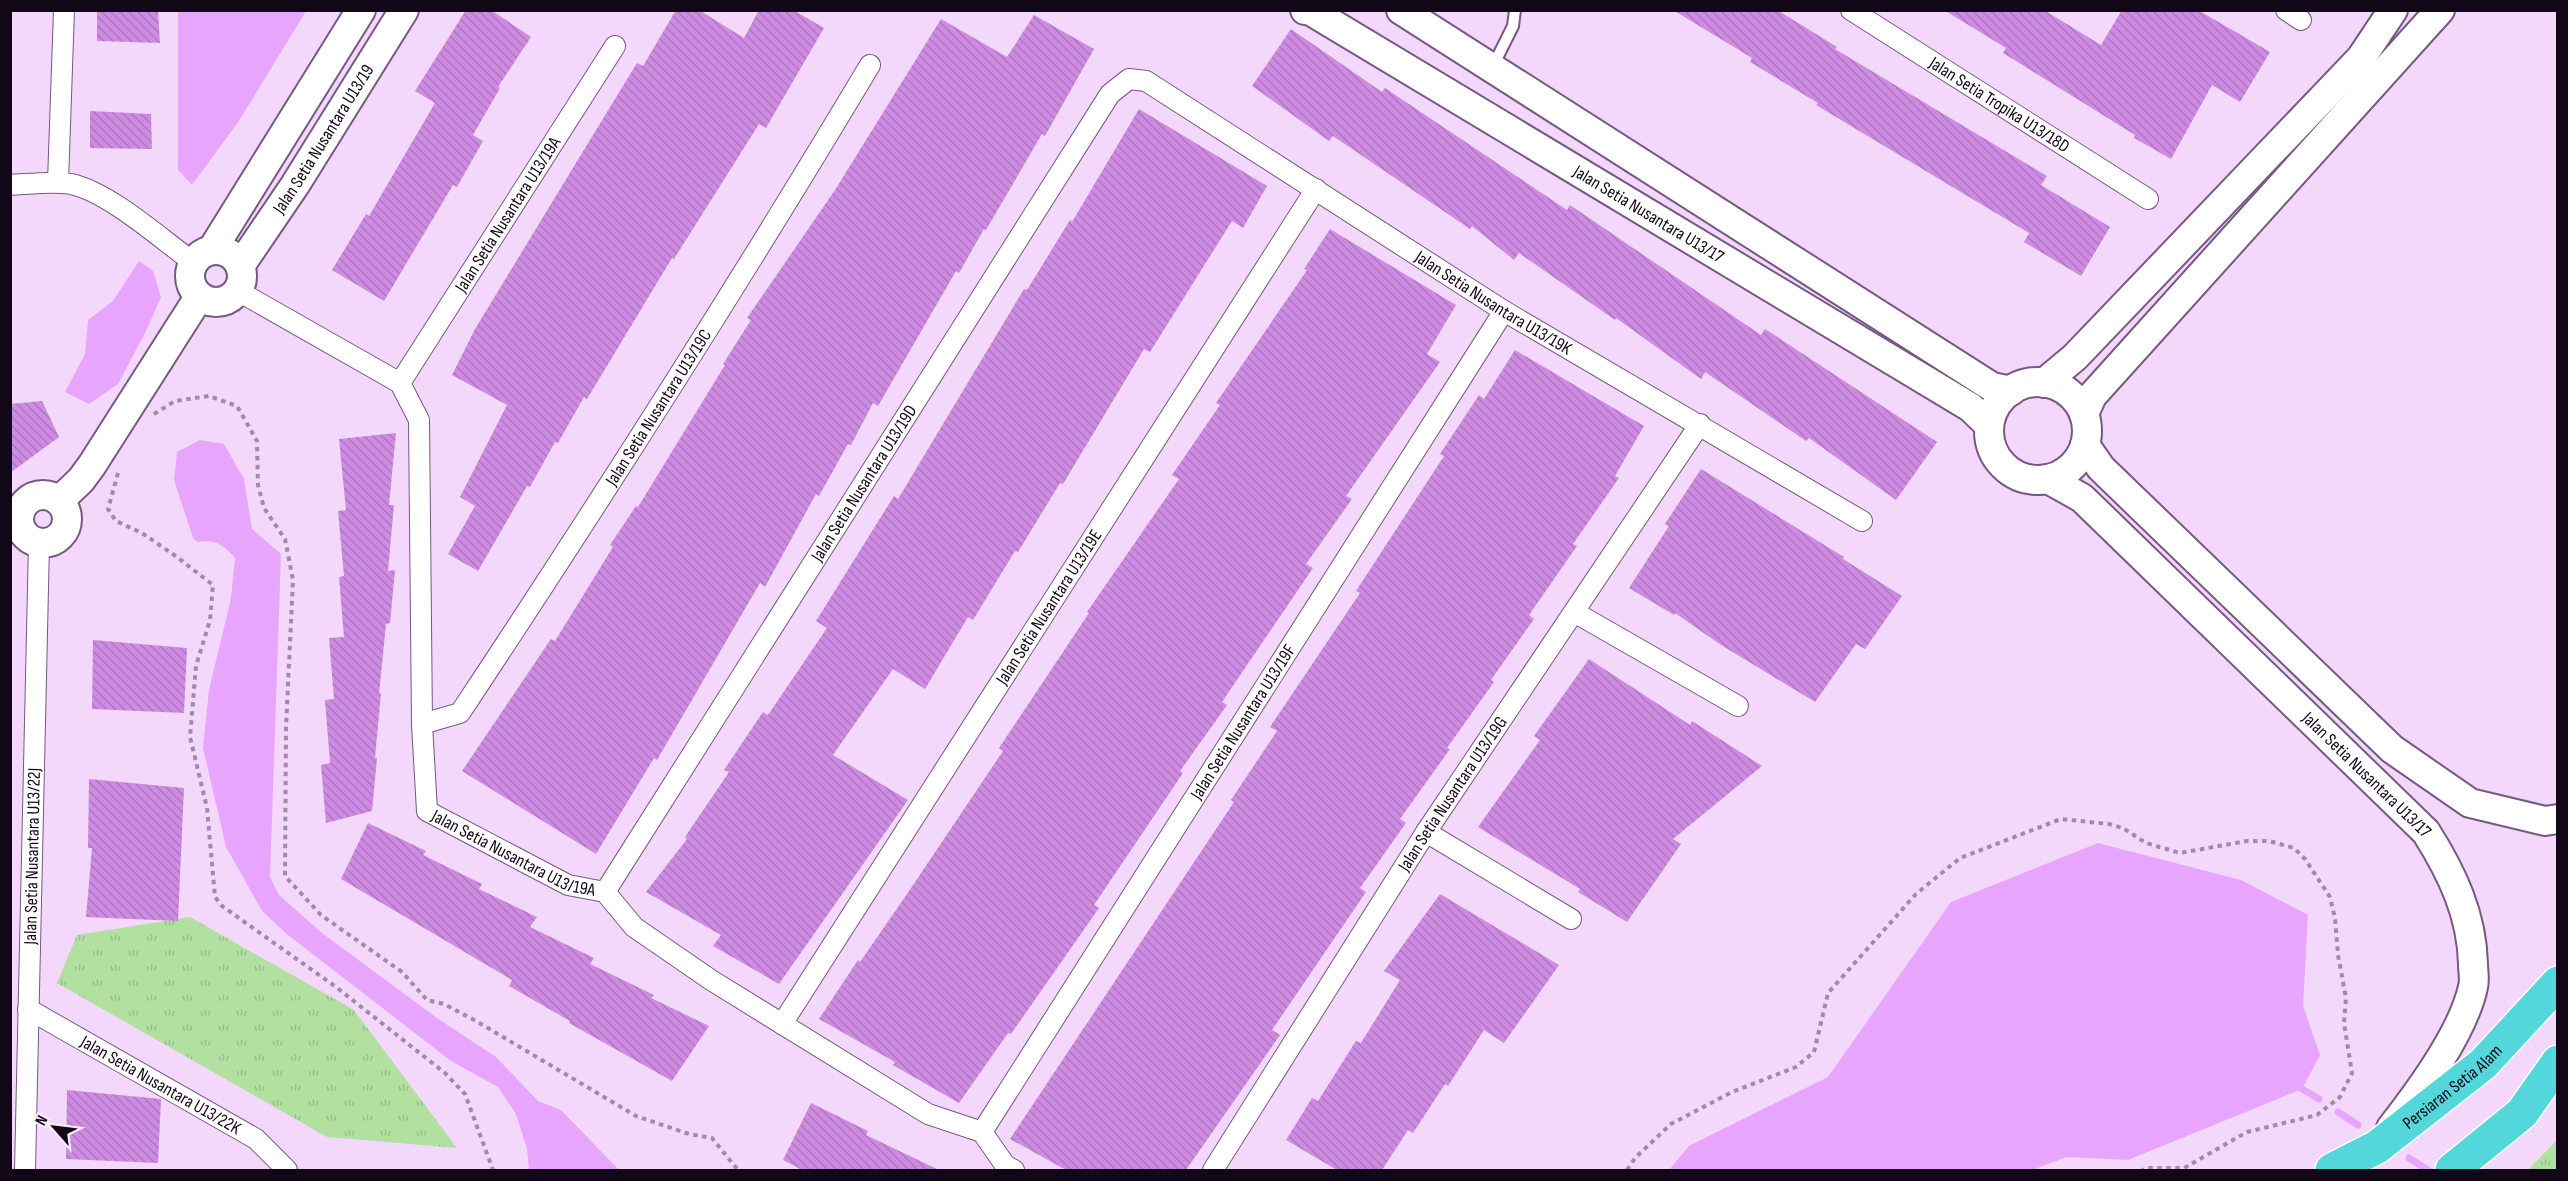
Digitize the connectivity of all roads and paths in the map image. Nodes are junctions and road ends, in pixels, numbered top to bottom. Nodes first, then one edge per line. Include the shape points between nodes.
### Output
1 (64, 10) edge
2 (361, 10) edge
3 (404, 10) edge
4 (1305, 10) edge
5 (1401, 10) edge
6 (1515, 10) edge
7 (1851, 10) edge
8 (2393, 10) edge
9 (2440, 10) edge
10 (615, 46) dead end
11 (870, 65) dead end
12 (1492, 68) junction
13 (1129, 79) joint
14 (58, 183) junction
15 (10, 185) edge
16 (1316, 189) junction
17 (2148, 199) dead end
18 (203, 256) junction
19 (239, 279) junction
20 (199, 297) junction
21 (1504, 311) junction
22 (400, 383) junction
23 (2044, 383) junction
24 (2011, 391) junction
25 (2084, 414) junction
26 (148, 422) dead end
27 (1700, 424) junction
28 (1989, 425) junction
29 (2085, 445) junction
30 (118, 472) dead end
31 (2048, 479) junction
32 (59, 501) junction
33 (15, 517) edge
34 (1862, 521) dead end
35 (39, 543) junction
36 (1574, 612) junction
37 (1738, 706) dead end
38 (422, 724) junction
39 (2558, 819) edge
40 (1426, 832) junction
41 (605, 892) junction
42 (1571, 919) dead end
43 (2558, 983) edge
44 (28, 1009) junction
45 (783, 1024) junction
46 (2558, 1062) edge
47 (2558, 1090) edge
48 (2522, 1113) junction
49 (982, 1132) junction
50 (2377, 1147) junction
51 (25, 1170) edge
52 (287, 1170) edge
53 (493, 1170) edge
54 (738, 1170) edge
55 (1014, 1170) edge
56 (1213, 1170) edge
57 (1627, 1170) edge
58 (2142, 1170) edge
59 (2332, 1170) edge
60 (2452, 1170) edge

1 - 14 street
2 - 18 main road, Jalan Setia Nusantara U13/19
3 - 19 main road, Jalan Setia Nusantara U13/19
4 - 28 main road, Jalan Setia Nusantara U13/17 via 1971,407
5 - 12 main road, Jalan Setia Nusantara U13/17
6 - 12 lane via 1513,26
7 - 17 street, Jalan Setia Tropika U13/18D
8 - 23 main road via 2361,58 2075,357
9 - 25 main road via 2092,396
10 - 22 street, Jalan Setia Nusantara U13/19A
11 - 38 street, Jalan Setia Nusantara U13/19C via 770,231 460,713
12 - 24 main road, Jalan Setia Nusantara U13/17 via 1992,387
13 - 16 street, Jalan Setia Nusantara U13/19K via 1146,81
13 - 41 street, Jalan Setia Nusantara U13/19D via 1110,94
14 - 15 street
14 - 18 street via 101,195
16 - 21 street, Jalan Setia Nusantara U13/19K
16 - 45 street, Jalan Setia Nusantara U13/19E
18 - 19 main road via 229,253
18 - 20 main road via 190,269 190,285
19 - 20 main road via 224,302
19 - 22 street
20 - 32 main road via 86,472
21 - 27 street, Jalan Setia Nusantara U13/19K
21 - 49 street, Jalan Setia Nusantara U13/19F
22 - 38 street, Jalan Setia Nusantara U13/19A via 419,420
23 - 24 main road via 2027,384
23 - 25 main road via 2068,393
24 - 28 main road via 2000,400
25 - 29 main road
26 - 54 path via 174,401 209,396 237,406 258,441 258,485 264,508 285,539 293,580 286,727 285,876 321,915 402,972 427,1000 444,1004 476,1021 636,1116 712,1138
27 - 34 street, Jalan Setia Nusantara U13/19K
27 - 36 street, Jalan Setia Nusantara U13/19G
28 - 31 main road via 1995,456 2004,468 2032,480
29 - 31 main road via 2071,467
29 - 39 main road, Jalan Setia Nusantara U13/17 via 2101,468 2392,749 2470,803 2545,821
30 - 53 path via 108,508 116,521 177,556 213,585 210,620 196,666 190,737 207,808 215,897 445,1074 465,1094
31 - 50 main road, Jalan Setia Nusantara U13/17 via 2082,498 2426,832 2444,861 2467,915 2473,945 2474,986 2460,1026
32 - 33 main road via 45,495 31,498
32 - 35 main road via 67,514 65,529 54,540
33 - 35 main road via 22,531
35 - 44 street, Jalan Setia Nusantara U13/22J
36 - 37 street
36 - 40 street, Jalan Setia Nusantara U13/19G
38 - 41 street, Jalan Setia Nusantara U13/19A via 427,811 568,885
40 - 42 street
40 - 56 street, Jalan Setia Nusantara U13/19G
41 - 45 street, Jalan Setia Nusantara U13/19A via 634,927
43 - 50 highway, Persiaran Setia Alam via 2483,1064
44 - 51 street, Jalan Setia Nusantara U13/22J
44 - 52 street, Jalan Setia Nusantara U13/22K via 256,1139
45 - 49 street, Jalan Setia Nusantara U13/19A via 928,1114
46 - 48 highway
47 - 48 main road
48 - 60 highway
49 - 55 street via 1005,1165
50 - 59 highway, Persiaran Setia Alam
57 - 58 path via 1671,1124 1732,1092 1796,1067 1814,1052 1828,993 1916,894 1960,858 2061,819 2109,824 2146,843 2180,853 2247,841 2269,841 2294,848 2330,897 2333,908 2352,1073 2340,1097 2317,1115 2247,1132 2184,1168

